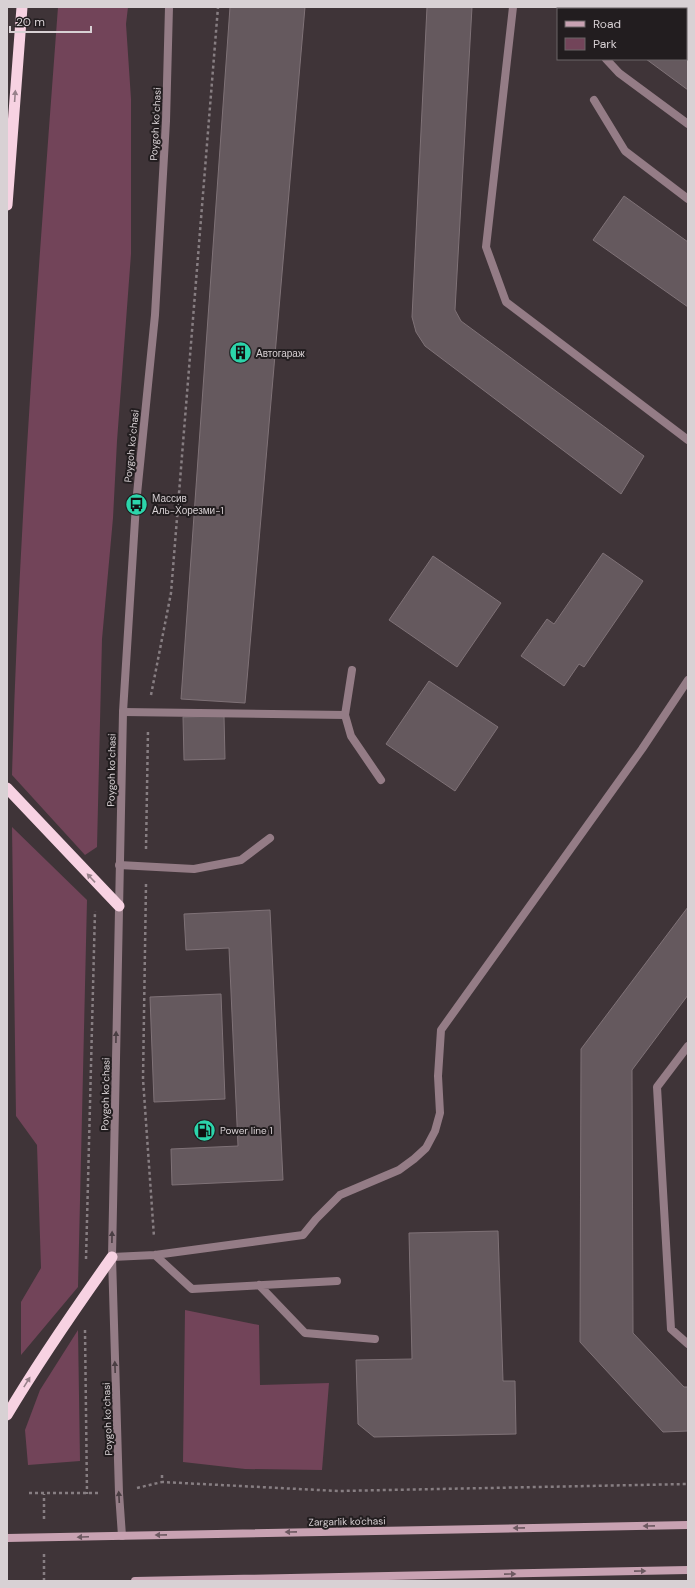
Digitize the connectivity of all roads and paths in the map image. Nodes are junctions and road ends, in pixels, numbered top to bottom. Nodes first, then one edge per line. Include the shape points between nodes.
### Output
1 (22, 7) edge
2 (169, 7) edge
3 (218, 7) edge
4 (513, 7) edge
5 (607, 60) edge
6 (594, 100) dead end
7 (688, 124) edge
8 (688, 199) edge
9 (7, 205) edge
10 (688, 440) edge
11 (352, 670) dead end
12 (688, 680) edge
13 (123, 712) junction
14 (148, 712) junction
15 (345, 715) junction
16 (381, 780) dead end
17 (7, 788) edge
18 (270, 838) dead end
19 (120, 865) junction
20 (146, 866) junction
21 (119, 906) junction
22 (95, 909) dead end
23 (688, 1046) edge
24 (155, 1255) junction
25 (112, 1257) junction
26 (86, 1264) dead end
27 (337, 1281) dead end
28 (260, 1285) junction
29 (85, 1327) dead end
30 (375, 1339) dead end
31 (688, 1344) edge
32 (7, 1416) edge
33 (162, 1476) dead end
34 (162, 1482) junction
35 (688, 1484) edge
36 (29, 1493) dead end
37 (119, 1493) junction
38 (87, 1494) junction
39 (688, 1525) edge
40 (122, 1536) junction
41 (7, 1538) edge
42 (688, 1570) edge
43 (135, 1581) edge

9 -> 1 highway
2 - 13 street, Poygoh koʻchasi via 166,121 155,315 136,504
3 - 14 path via 171,593
4 - 10 street via 486,248 506,302
5 - 7 street via 619,73
6 - 8 street via 625,151
11 - 15 street
12 - 24 street via 642,749 441,1030 438,1076 440,1113 426,1148 399,1170 340,1195 304,1235
13 - 14 street
13 - 19 street, Poygoh koʻchasi
14 - 15 street
14 - 20 path
15 - 16 street via 351,736
21 -> 17 highway
18 - 20 street via 241,860 194,869
19 - 20 street
19 - 21 street, Poygoh koʻchasi
20 - 24 path via 143,1079
25 -> 21 street, Poygoh koʻchasi
22 - 26 path
23 - 31 street via 657,1087 671,1329
24 - 25 street
24 - 28 street via 192,1290
32 -> 25 highway via 27,1382
37 -> 25 street, Poygoh koʻchasi
27 - 28 street
28 - 30 street via 305,1333
29 - 38 path
33 - 34 path
34 - 35 path via 338,1491
34 - 37 path
36 - 38 path
37 - 38 path
40 -> 37 street, Poygoh koʻchasi
39 -> 40 main road, Zargarlik ko'chasi
40 -> 41 main road, Zargarlik ko'chasi
43 -> 42 main road

